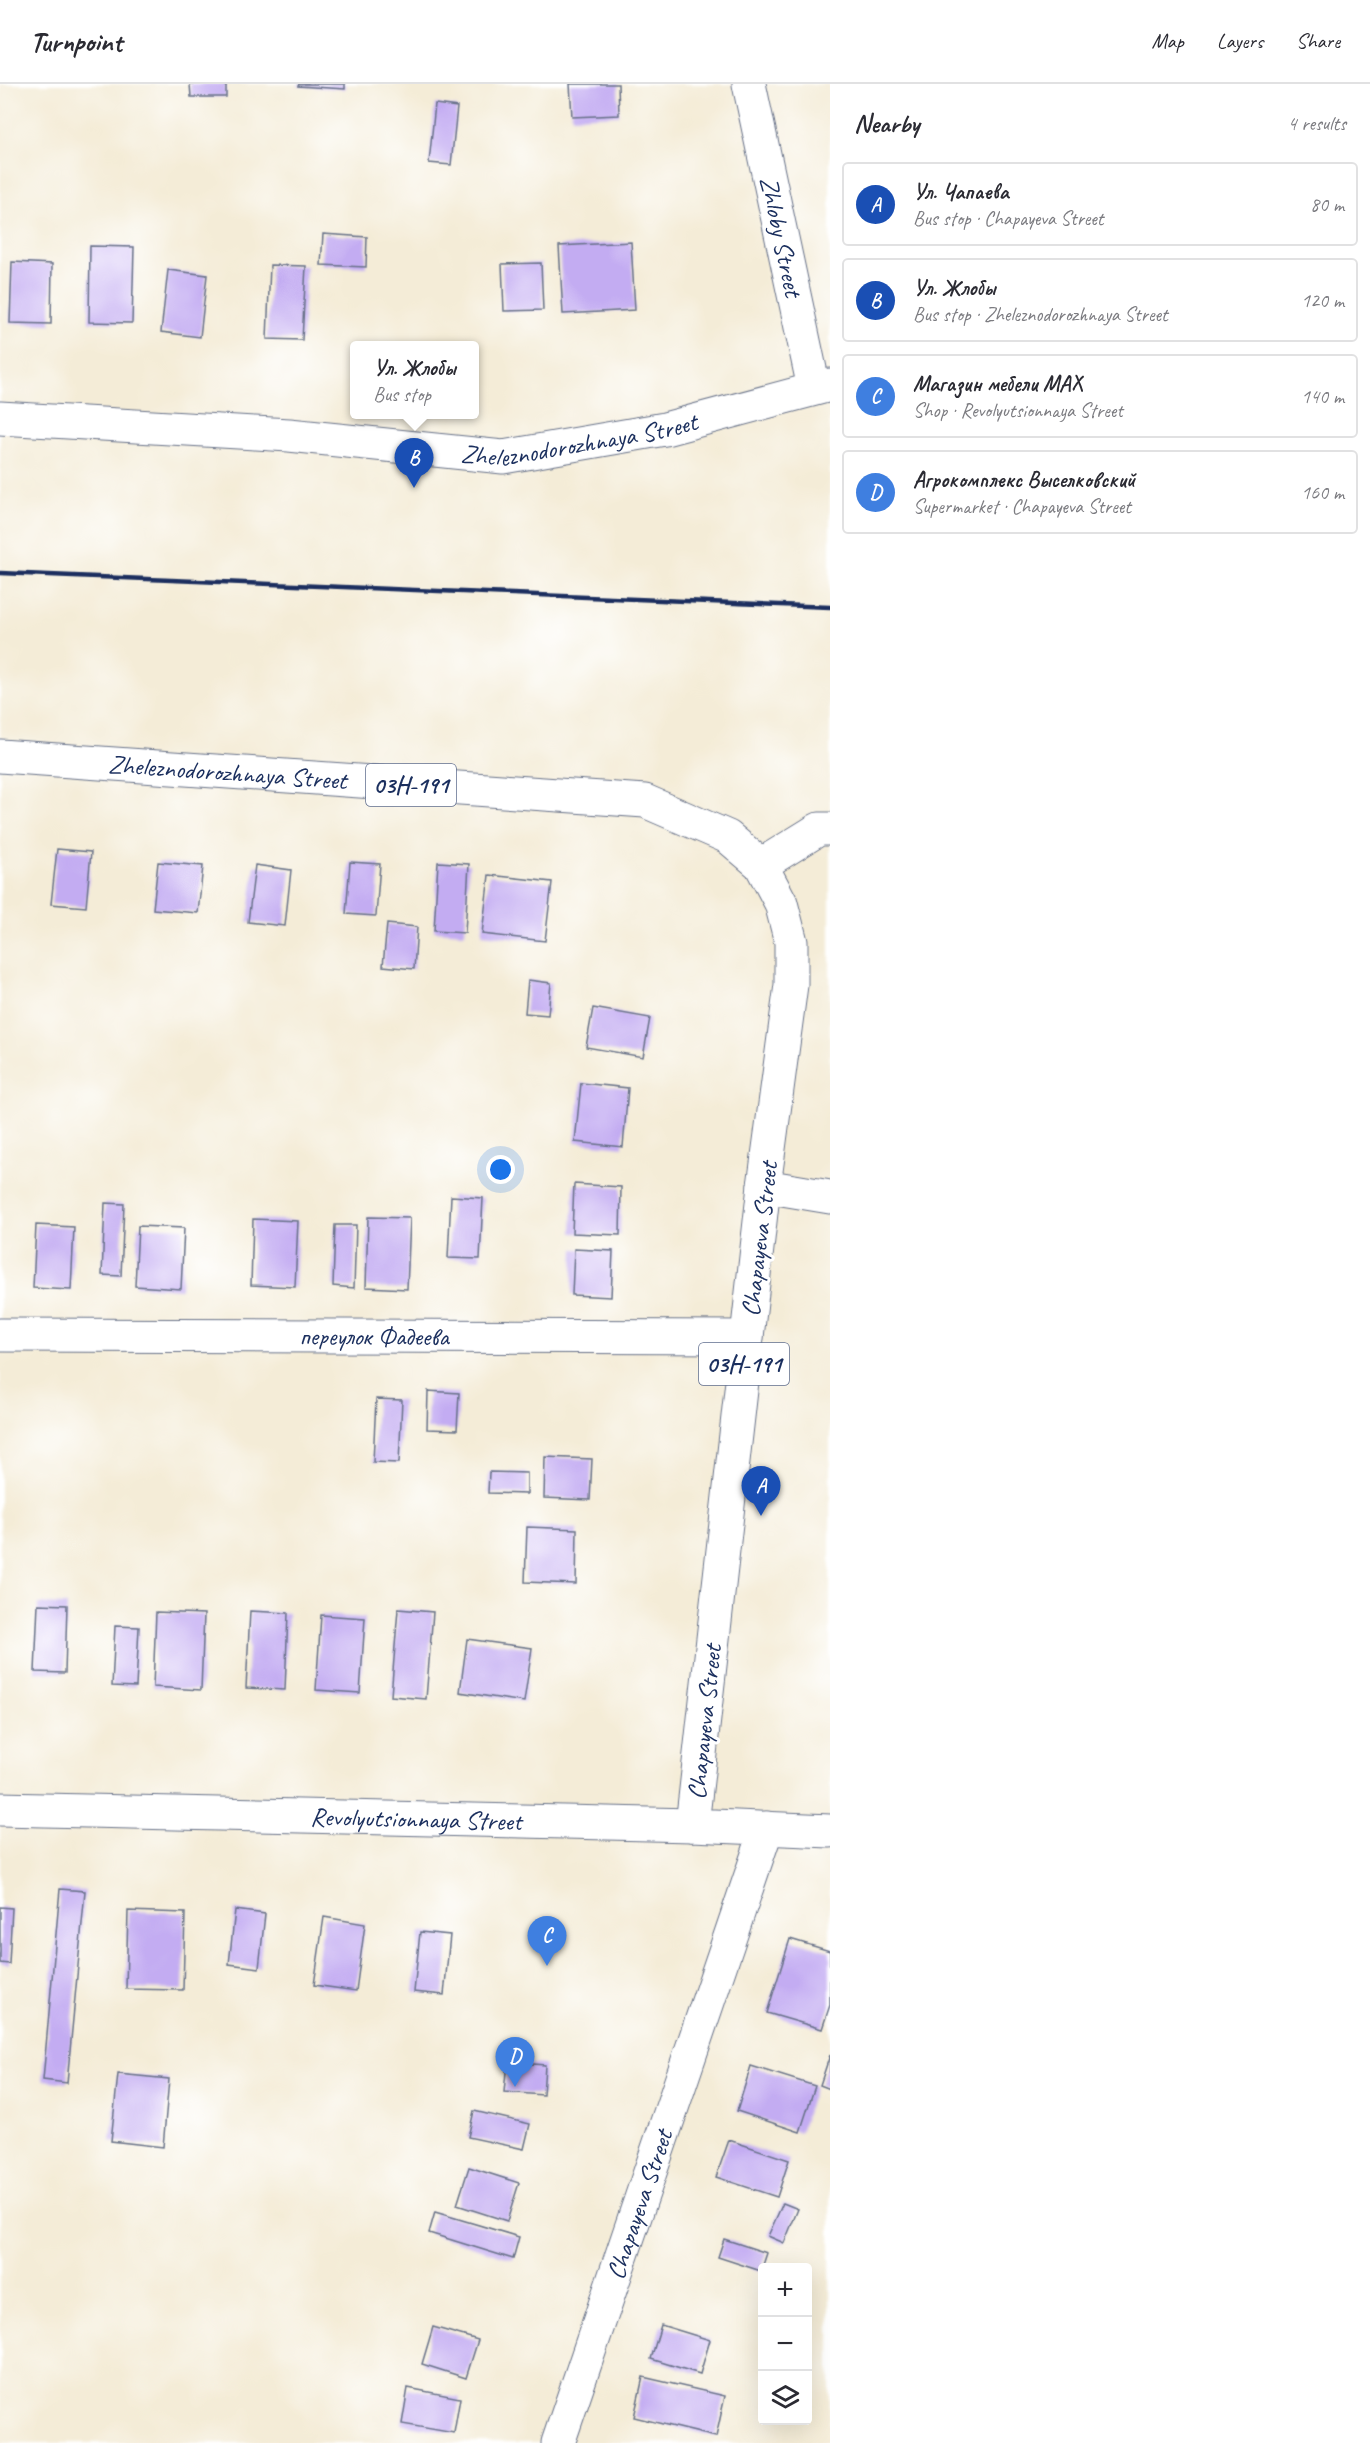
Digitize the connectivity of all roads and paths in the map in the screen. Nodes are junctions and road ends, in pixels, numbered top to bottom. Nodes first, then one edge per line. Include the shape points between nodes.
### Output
1 (749, 84) edge
2 (822, 387) edge
3 (0, 418) edge
4 (0, 756) edge
5 (830, 829) edge
6 (761, 865) junction
7 (781, 903) joint
8 (764, 1186) junction
9 (830, 1197) edge
10 (0, 1335) edge
11 (747, 1337) junction
12 (0, 1809) edge
13 (692, 1826) junction
14 (767, 1828) junction
15 (830, 1831) edge
16 (558, 2443) edge

1 - 2 main road, Zhloby Street
2 - 3 main road, Zheleznodorozhnaya Street via 665,429 504,457 289,435
4 - 6 main road, Zheleznodorozhnaya Street / 03Н-191 via 645,801 728,837
5 - 6 main road via 819,829
6 - 7 main road, Zheleznodorozhnaya Street / 03Н-191
7 - 8 main road, Chapayeva Street / 03Н-191 via 791,942 791,985
8 - 9 main road
8 - 11 main road, Chapayeva Street / 03Н-191
10 - 11 main road, переулок Фадеева
11 - 13 main road, Chapayeva Street / 03Н-191
12 - 13 main road, Revolyutsionnaya Street
13 - 14 main road, Revolyutsionnaya Street
14 - 15 main road, Revolyutsionnaya Street
14 - 16 main road, Chapayeva Street

